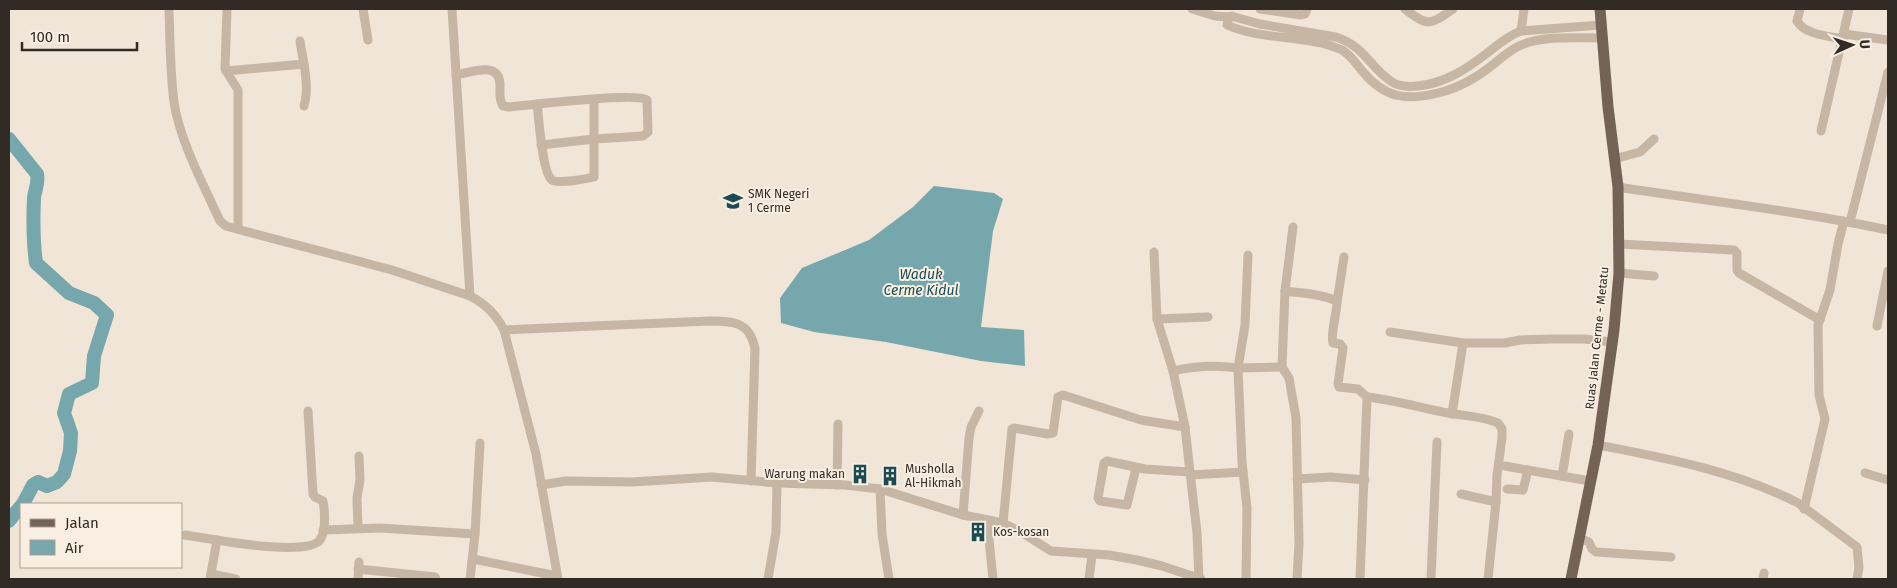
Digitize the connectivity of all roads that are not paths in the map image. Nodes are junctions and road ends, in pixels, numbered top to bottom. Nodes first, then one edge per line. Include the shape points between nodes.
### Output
1 (170, 9) edge
2 (227, 9) edge
3 (362, 9) edge
4 (452, 9) edge
5 (1192, 9) edge
6 (1263, 9) edge
7 (1307, 9) edge
8 (1405, 9) edge
9 (1453, 9) edge
10 (1524, 9) edge
11 (1600, 9) edge
12 (1800, 9) edge
13 (1849, 9) edge
14 (1229, 17) junction
15 (1260, 24) junction
16 (1601, 25) junction
17 (1521, 31) junction
18 (1258, 34) junction
19 (1843, 36) junction
20 (1602, 38) junction
21 (368, 40) dead end
22 (1888, 40) edge
23 (300, 41) dead end
24 (1482, 56) junction
25 (304, 64) junction
26 (1468, 67) junction
27 (1490, 67) junction
28 (226, 71) junction
29 (1888, 72) edge
30 (456, 75) junction
31 (1474, 78) junction
32 (1402, 86) junction
33 (1396, 96) junction
34 (594, 100) junction
35 (537, 104) junction
36 (304, 106) dead end
37 (1822, 131) dead end
38 (594, 139) junction
39 (1654, 139) dead end
40 (541, 145) junction
41 (1614, 159) junction
42 (1618, 187) junction
43 (1847, 221) junction
44 (1293, 227) dead end
45 (238, 229) junction
46 (1888, 230) edge
47 (1619, 244) junction
48 (1154, 252) dead end
49 (1248, 255) dead end
50 (1344, 257) dead end
51 (1888, 271) edge
52 (1619, 273) junction
53 (1654, 276) dead end
54 (1285, 291) junction
55 (470, 296) junction
56 (1337, 302) junction
57 (1208, 316) dead end
58 (1157, 319) junction
59 (1820, 320) junction
60 (1877, 326) dead end
61 (504, 330) junction
62 (1390, 332) dead end
63 (1463, 342) junction
64 (1612, 342) junction
65 (1282, 367) junction
66 (1238, 368) junction
67 (1173, 371) junction
68 (1367, 397) junction
69 (308, 411) dead end
70 (979, 411) dead end
71 (1452, 414) junction
72 (838, 424) dead end
73 (1185, 427) junction
74 (1569, 434) dead end
75 (1437, 442) dead end
76 (480, 443) dead end
77 (1598, 445) junction
78 (359, 456) dead end
79 (1505, 466) dead end
80 (1136, 468) junction
81 (1528, 470) junction
82 (1243, 472) junction
83 (1865, 473) dead end
84 (1190, 474) junction
85 (1562, 476) junction
86 (1297, 479) junction
87 (1365, 480) junction
88 (1888, 480) edge
89 (751, 481) junction
90 (1590, 481) junction
91 (777, 483) junction
92 (541, 485) junction
93 (836, 485) junction
94 (880, 489) junction
95 (1507, 489) dead end
96 (1461, 494) dead end
97 (1496, 502) junction
98 (1804, 509) junction
99 (963, 515) junction
100 (987, 520) junction
101 (1002, 523) junction
102 (358, 528) junction
103 (323, 530) junction
104 (475, 534) junction
105 (185, 535) dead end
106 (1580, 538) junction
107 (217, 540) junction
108 (1092, 555) junction
109 (1671, 557) dead end
110 (473, 559) junction
111 (211, 577) edge
112 (558, 578) edge
113 (236, 579) edge
114 (358, 579) edge
115 (436, 579) edge
116 (470, 579) edge
117 (768, 579) edge
118 (889, 579) edge
119 (993, 579) edge
120 (1089, 579) edge
121 (1200, 579) edge
122 (1246, 579) edge
123 (1297, 579) edge
124 (1360, 579) edge
125 (1431, 579) edge
126 (1488, 579) edge
127 (1572, 579) edge
128 (1857, 579) edge

1 - 45 street via 174,103 180,125 197,172 220,220 226,226
2 - 28 street
3 - 21 street
4 - 30 street
5 - 14 street
6 - 7 street via 1301,16
6 - 15 street
8 - 9 street via 1430,22
10 - 17 street
11 - 16 main road, Ruas Jalan Cerme - Metatu
12 - 19 street via 1798,24 1815,33
13 - 19 street
14 - 15 street
14 - 18 street via 1229,26
15 - 18 street
15 - 32 street via 1347,40 1392,82
16 - 17 street
16 - 20 main road, Ruas Jalan Cerme - Metatu
17 - 24 street via 1510,34
18 - 33 street via 1343,51 1379,88
19 - 22 street
19 - 37 street
20 - 27 street via 1520,45
20 - 41 main road, Ruas Jalan Cerme - Metatu
23 - 25 street
24 - 26 street
24 - 27 street
25 - 28 street
25 - 36 street
26 - 31 street
26 - 32 street via 1439,83
27 - 31 street
28 - 45 street via 238,90
29 - 43 street
30 - 35 street via 492,70 500,79 503,106
30 - 55 street
31 - 33 street via 1438,94
32 - 33 street
34 - 35 street
34 - 38 street
34 - 38 street via 645,98 648,116 648,132 643,136
35 - 40 street
38 - 40 street
38 - 40 street via 594,177 558,182 549,177
39 - 41 street via 1640,152
41 - 42 main road, Ruas Jalan Cerme - Metatu
42 - 43 street
42 - 47 main road, Ruas Jalan Cerme - Metatu
43 - 46 street
43 - 59 street via 1838,244 1830,290
44 - 54 street
45 - 55 street via 392,270
47 - 52 main road, Ruas Jalan Cerme - Metatu
47 - 59 street via 1734,250 1738,272
48 - 58 street
49 - 66 street via 1245,325
50 - 56 street
51 - 60 street
52 - 53 street
52 - 64 main road, Ruas Jalan Cerme - Metatu
54 - 56 street
54 - 65 street
55 - 61 street via 491,309
56 - 68 street via 1331,339 1343,348 1338,384 1339,387 1358,389
57 - 58 street
58 - 67 street
59 - 98 street via 1819,395 1825,419
61 - 89 street via 709,321 740,324 750,332 755,349
61 - 92 street
62 - 63 street
63 - 64 street via 1505,343 1560,338
63 - 71 street
64 - 77 main road, Ruas Jalan Cerme - Metatu
65 - 66 street
65 - 86 street via 1289,378 1296,418
66 - 67 street via 1225,366
66 - 82 street
67 - 73 street
68 - 71 street
68 - 87 street
69 - 103 street via 313,494 323,501
70 - 99 street via 969,438
71 - 97 street via 1490,419 1502,429
72 - 93 street
73 - 84 street
73 - 101 street via 1149,422 1063,395 1058,397 1053,433 1012,429
74 - 85 street
75 - 125 street
76 - 104 street
77 - 90 main road, Ruas Jalan Cerme - Metatu
77 - 98 street via 1658,456 1707,470 1760,487
78 - 102 street
79 - 81 street
80 - 80 street via 1110,461 1104,463 1098,494 1100,501 1127,505
80 - 84 street
81 - 85 street
81 - 95 street via 1523,490
82 - 84 street
82 - 122 street
83 - 88 street
84 - 121 street
85 - 90 street
86 - 87 street
86 - 123 street
87 - 124 street
89 - 91 street
89 - 92 street via 712,477 632,482 566,481
90 - 106 main road, Ruas Jalan Cerme - Metatu
91 - 93 street
91 - 117 street via 776,532
92 - 112 street
93 - 94 street
94 - 99 street
94 - 118 street
96 - 97 street
97 - 126 street
98 - 128 street via 1857,547
99 - 100 street
100 - 101 street
100 - 119 street
101 - 108 street via 1051,551
102 - 103 street
102 - 104 street
103 - 107 street via 321,538 314,544 294,548
104 - 110 street
105 - 107 street
106 - 109 street via 1590,542 1596,552
106 - 127 main road, Ruas Jalan Cerme - Metatu
107 - 111 street
108 - 120 street
108 - 121 street via 1109,555 1162,566
110 - 112 street
110 - 116 street
111 - 113 street
114 - 115 street via 358,565

